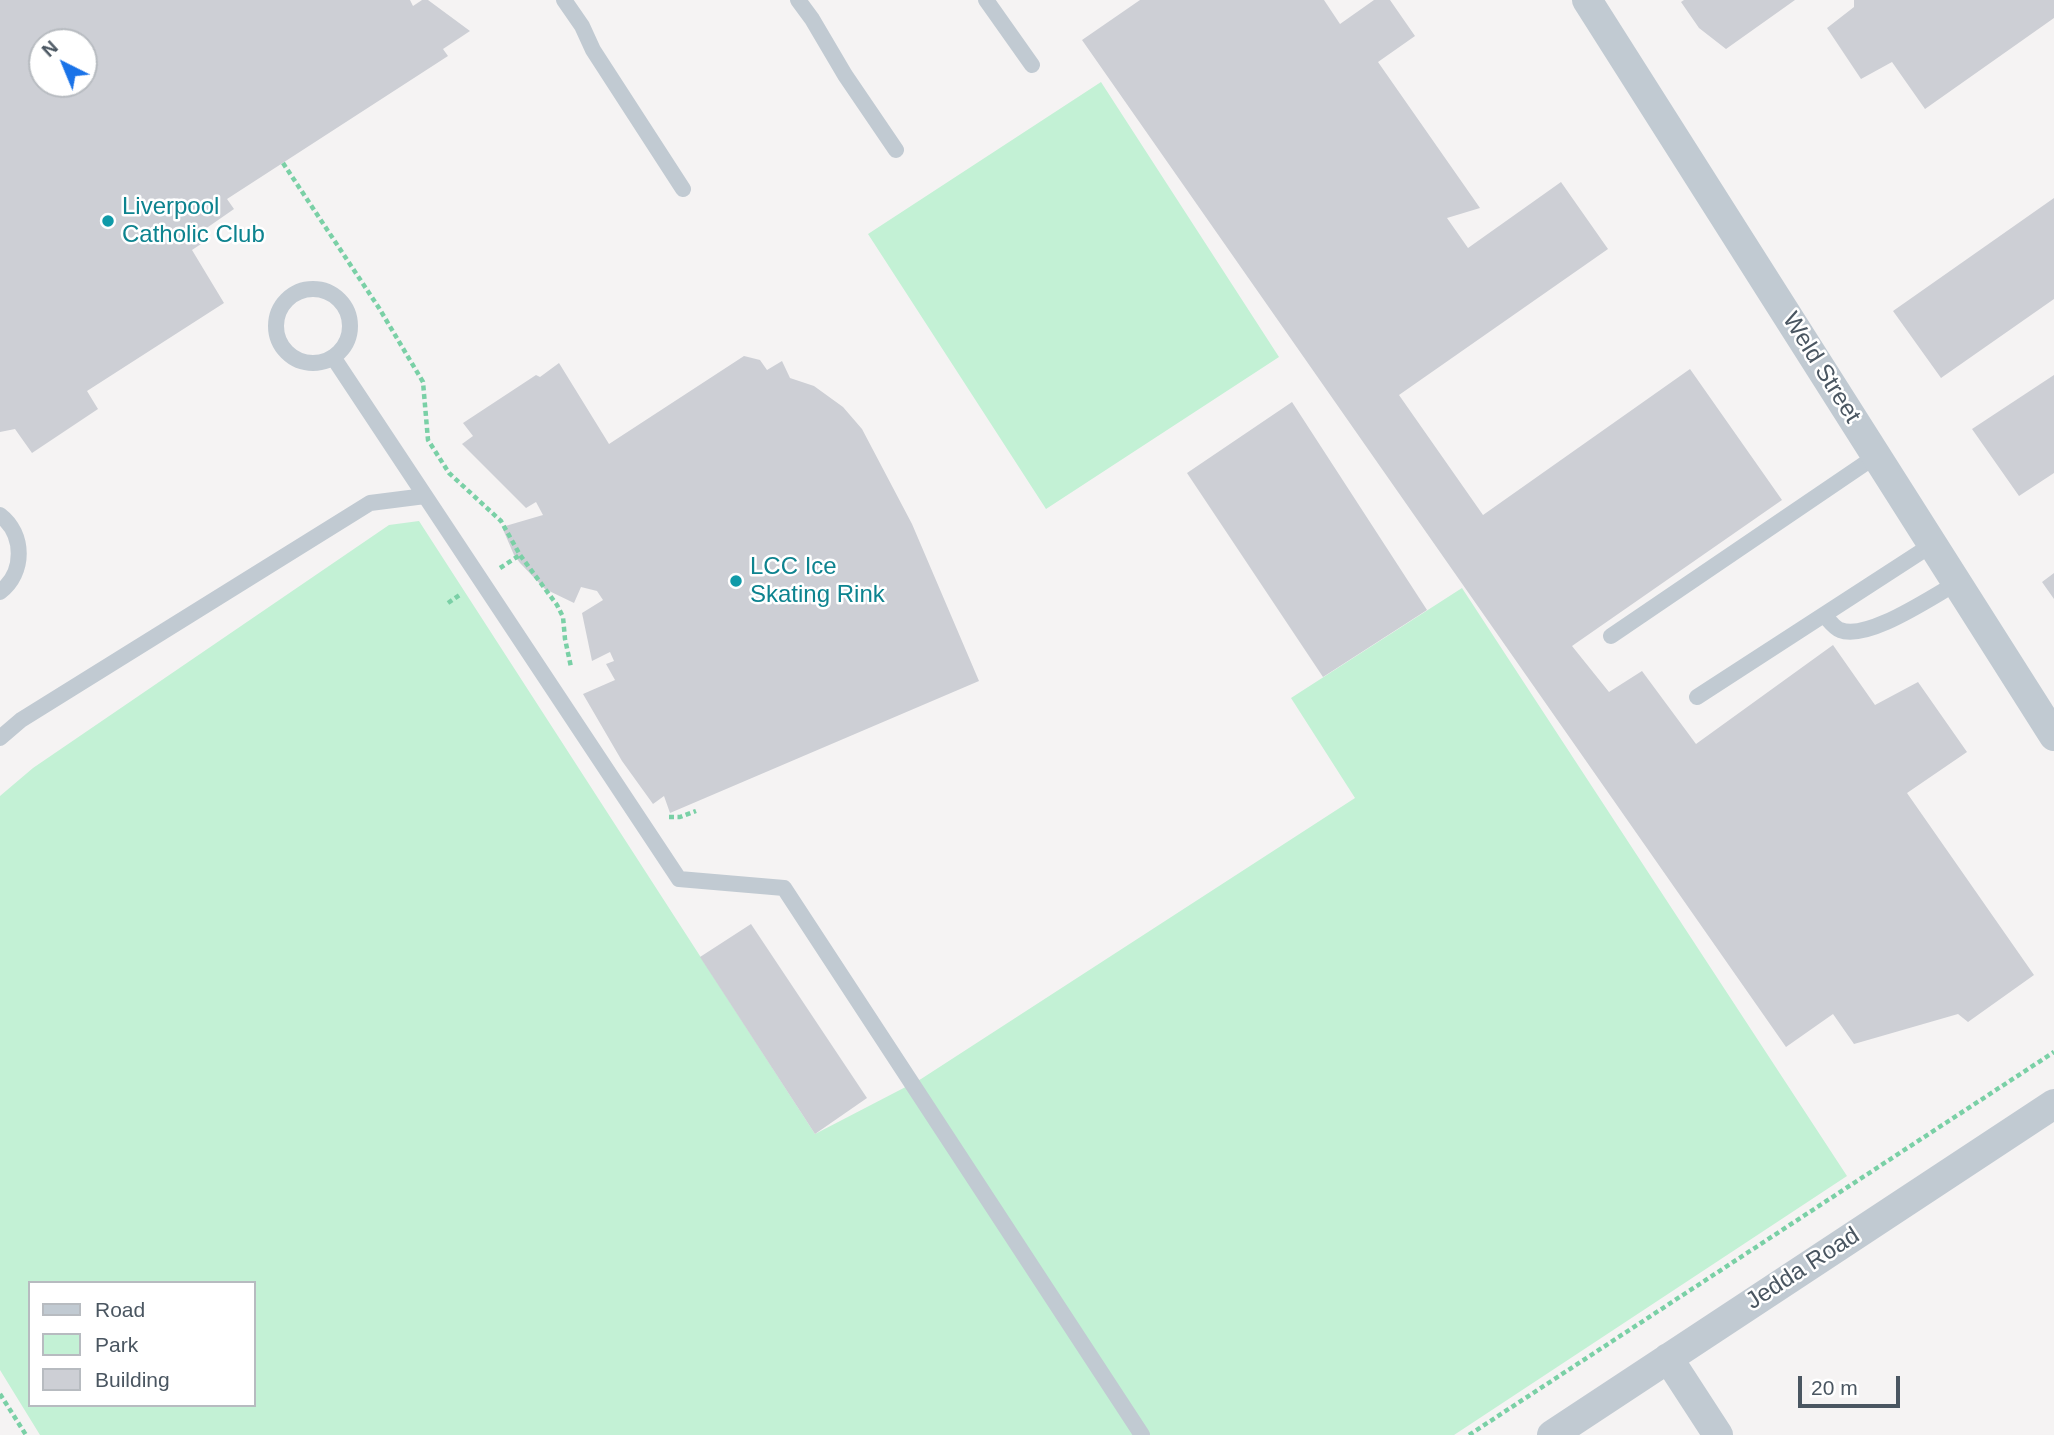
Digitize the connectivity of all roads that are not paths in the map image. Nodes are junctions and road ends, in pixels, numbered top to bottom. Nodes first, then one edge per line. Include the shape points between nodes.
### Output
1 (564, 0) edge
2 (798, 0) edge
3 (986, 0) edge
4 (1587, 0) edge
5 (1032, 65) dead end
6 (896, 150) dead end
7 (683, 189) dead end
8 (333, 357) junction
9 (1876, 456) junction
10 (425, 496) junction
11 (0, 515) edge
12 (1933, 544) junction
13 (1956, 583) junction
14 (0, 592) edge
15 (1824, 615) junction
16 (1611, 636) dead end
17 (1696, 697) dead end
18 (2054, 736) edge
19 (0, 738) edge
20 (2054, 1104) edge
21 (1668, 1358) junction
22 (1143, 1435) edge
23 (1552, 1435) edge
24 (1718, 1435) edge

1 - 7 lane
2 - 6 lane
3 - 5 lane
4 - 9 street, Weld Street
8 - 8 lane via 316,364 293,358 284,350 275,328 282,304 292,295 303,289 328,291 347,309 350,333
8 - 10 lane
9 - 12 street, Weld Street
9 - 16 lane
10 - 19 lane via 370,503 21,720
10 - 22 lane via 679,879 785,888
11 - 14 lane via 13,530 19,555 12,579
12 - 13 street, Weld Street
12 - 15 lane
13 - 15 lane via 1881,625 1857,632 1839,630
13 - 18 street, Weld Street
15 - 17 lane
20 - 21 street, Jedda Road
21 - 23 street, Jedda Road
21 - 24 street

